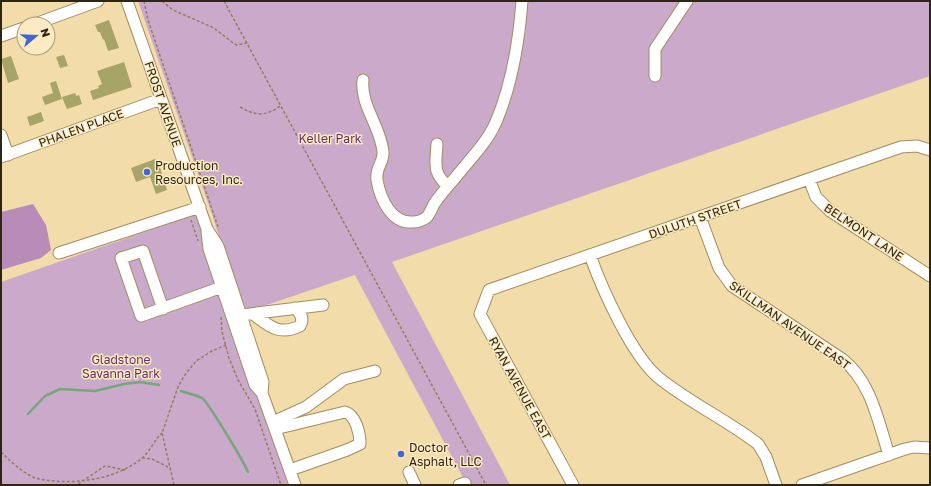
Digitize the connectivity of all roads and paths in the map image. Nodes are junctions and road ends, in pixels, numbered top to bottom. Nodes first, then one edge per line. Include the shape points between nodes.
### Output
1 (98, 1) edge
2 (127, 1) edge
3 (144, 1) edge
4 (162, 1) edge
5 (224, 1) edge
6 (522, 1) edge
7 (687, 1) edge
8 (56, 16) edge
9 (16, 31) edge
10 (1, 36) edge
11 (247, 43) junction
12 (655, 76) dead end
13 (363, 80) dead end
14 (162, 99) junction
15 (281, 105) junction
16 (240, 107) dead end
17 (1, 135) edge
18 (437, 144) dead end
19 (930, 150) edge
20 (4, 156) edge
21 (809, 179) junction
22 (448, 186) junction
23 (200, 206) junction
24 (700, 217) junction
25 (212, 228) junction
26 (60, 253) dead end
27 (590, 255) junction
28 (930, 276) edge
29 (222, 287) junction
30 (489, 290) joint
31 (323, 305) dead end
32 (295, 308) junction
33 (163, 309) junction
34 (253, 314) junction
35 (240, 315) junction
36 (226, 345) dead end
37 (374, 371) dead end
38 (262, 393) junction
39 (274, 425) junction
40 (162, 433) junction
41 (930, 448) edge
42 (1, 452) edge
43 (889, 455) junction
44 (142, 458) junction
45 (170, 469) junction
46 (125, 470) junction
47 (290, 470) junction
48 (408, 472) dead end
49 (53, 484) edge
50 (78, 484) edge
51 (70, 485) edge
52 (174, 485) edge
53 (295, 485) edge
54 (415, 485) edge
55 (486, 485) edge
56 (573, 485) edge
57 (776, 485) edge
58 (802, 485) edge

1 - 8 street
2 - 14 street, FROST AVENUE
3 - 25 path
4 - 11 path via 173,10 214,28 237,45
5 - 11 path
6 - 22 street via 517,47 496,123 489,136
7 - 12 street via 655,49
9 - 10 street
11 - 15 path
13 - 22 street via 362,92 384,153 377,170 377,180 382,198 390,212 402,221 421,221
14 - 20 street, PHALEN PLACE
14 - 23 street, FROST AVENUE
15 - 16 path via 261,114 252,114
15 - 55 path
17 - 20 street
18 - 22 street via 436,171
19 - 21 street, DULUTH STREET via 917,146 901,147
21 - 24 street, DULUTH STREET
21 - 28 street, BELMONT LANE via 816,197 830,211
23 - 25 street, FROST AVENUE
23 - 26 street
24 - 27 street, DULUTH STREET
24 - 43 street, SKILLMAN AVENUE EAST via 719,268 732,286 842,359 858,374 868,391
25 - 29 street, FROST AVENUE via 209,249
25 - 35 street, FROST AVENUE
27 - 30 street, DULUTH STREET
27 - 57 street via 607,298 648,368 670,386 758,444 766,457
29 - 33 street
29 - 38 street, FROST AVENUE via 255,385
30 - 56 street, RYAN AVENUE EAST via 480,314
31 - 32 street
32 - 34 street
32 - 34 street via 302,316 303,322 300,326 283,330 272,328
33 - 33 street via 141,316 121,258 143,250
34 - 35 street
35 - 38 street, FROST AVENUE via 263,382
36 - 40 path via 196,360 186,372
37 - 39 street via 344,379 306,407
38 - 39 street, FROST AVENUE
39 - 47 street, FROST AVENUE
39 - 47 street via 345,412 351,414 354,419 360,444
40 - 44 path
40 - 45 path
41 - 43 street via 914,447
42 - 49 path via 34,478
43 - 58 street
44 - 45 path via 152,459
44 - 46 path
45 - 52 path
46 - 50 path via 86,484
46 - 50 path via 105,466
47 - 53 street, FROST AVENUE
48 - 54 street
49 - 51 path
50 - 51 path

